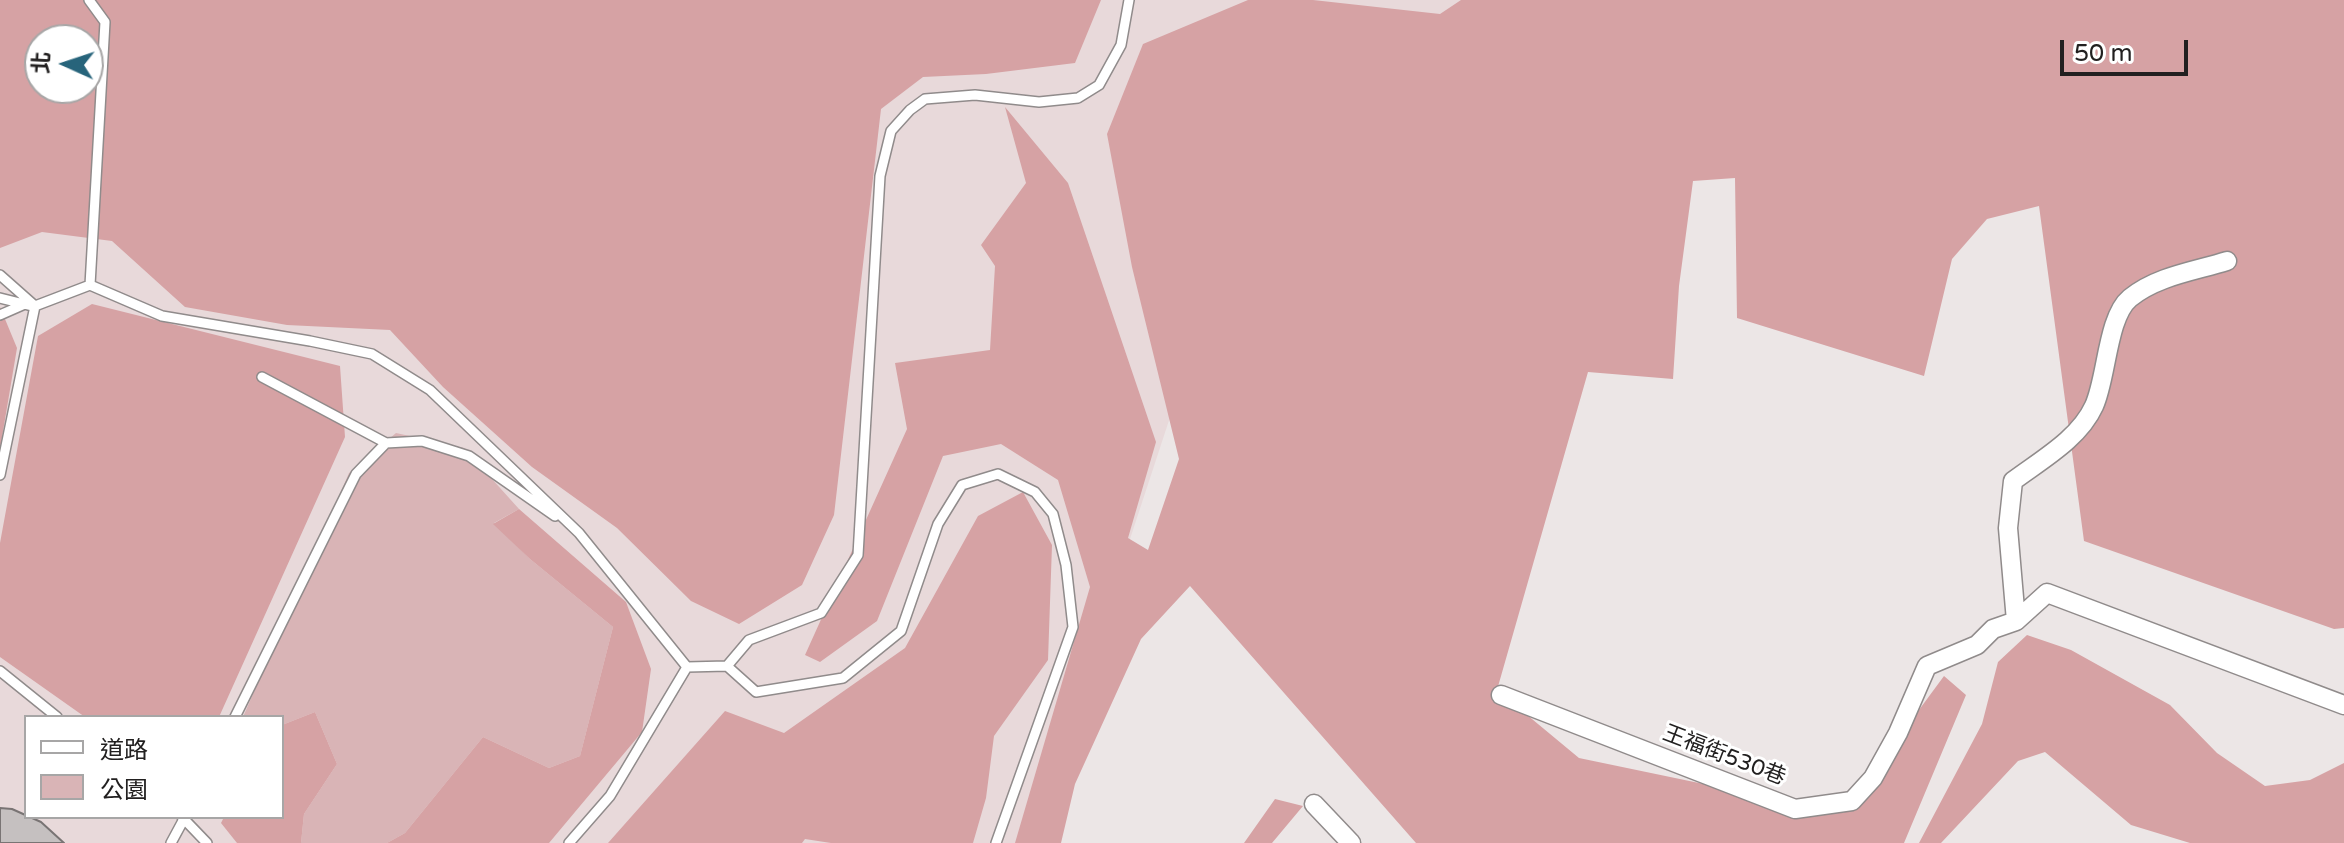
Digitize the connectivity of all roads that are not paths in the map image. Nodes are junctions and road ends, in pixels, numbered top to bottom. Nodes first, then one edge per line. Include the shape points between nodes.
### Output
1 (89, 0) edge
2 (1129, 0) edge
3 (2227, 261) dead end
4 (0, 275) edge
5 (90, 285) junction
6 (0, 298) edge
7 (30, 305) junction
8 (0, 315) edge
9 (262, 377) dead end
10 (386, 443) junction
11 (0, 475) edge
12 (579, 533) junction
13 (2016, 621) junction
14 (727, 666) junction
15 (687, 667) junction
16 (0, 671) edge
17 (1501, 695) dead end
18 (2344, 705) edge
19 (55, 715) edge
20 (236, 715) edge
21 (1314, 804) dead end
22 (183, 819) edge
23 (184, 819) edge
24 (171, 843) edge
25 (207, 843) edge
26 (569, 843) edge
27 (996, 843) edge
28 (1351, 843) edge

1 - 5 lane via 105,22
2 - 14 lane via 1121,45 1099,85 1078,98 925,99 891,131 880,176 858,555 821,613 749,640
3 - 13 street via 2151,284 2127,300 2112,329 2093,407 2075,434 2013,481 2008,528
4 - 7 lane
5 - 7 lane
5 - 12 lane via 162,316 372,354 430,390
6 - 7 lane
7 - 8 lane
7 - 11 lane
9 - 10 lane
10 - 12 lane via 422,441 469,456
10 - 20 lane via 356,474
12 - 15 lane
13 - 17 street, 王福街530巷 via 1927,666 1898,733 1873,778 1852,801 1795,809
13 - 18 street, 王福街530巷 via 2047,593
14 - 15 lane
14 - 27 lane via 756,692 843,678 901,631 938,524 962,485 998,474 1035,492 1053,514 1073,627
15 - 26 lane via 610,796
16 - 19 lane
21 - 28 street
22 - 24 lane
23 - 25 lane

